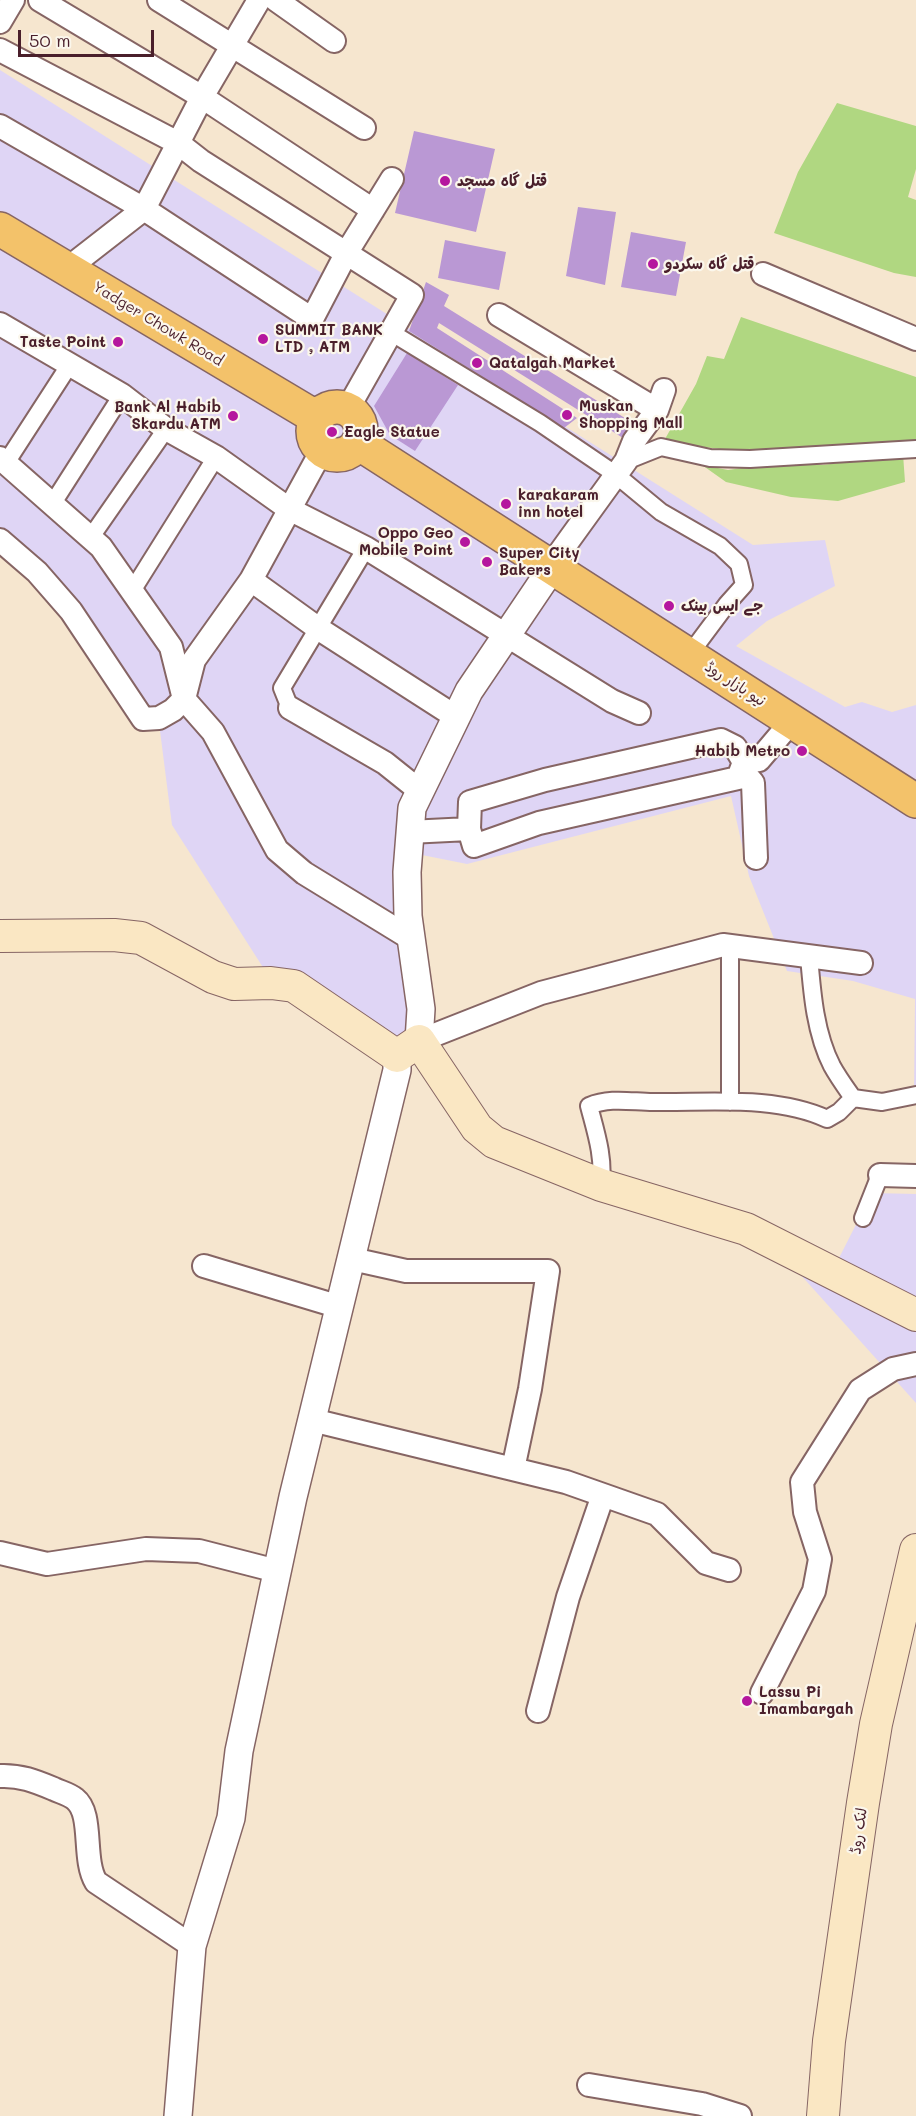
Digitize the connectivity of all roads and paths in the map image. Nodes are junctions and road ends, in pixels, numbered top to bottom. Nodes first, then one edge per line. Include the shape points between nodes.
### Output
1 (13, 0) edge
2 (40, 0) edge
3 (159, 0) edge
4 (259, 0) edge
5 (276, 0) edge
6 (0, 22) edge
7 (334, 41) dead end
8 (232, 44) junction
9 (0, 51) edge
10 (202, 97) junction
11 (0, 126) edge
12 (364, 128) dead end
13 (177, 143) junction
14 (392, 178) dead end
15 (144, 209) junction
16 (373, 210) junction
17 (0, 228) edge
18 (347, 252) junction
19 (67, 269) junction
20 (763, 274) dead end
21 (499, 315) dead end
22 (0, 324) edge
23 (392, 333) junction
24 (916, 339) edge
25 (70, 364) junction
26 (122, 395) junction
27 (332, 414) junction
28 (166, 429) junction
29 (360, 444) junction
30 (916, 449) edge
31 (322, 450) junction
32 (216, 457) junction
33 (3, 461) edge
34 (620, 468) junction
35 (53, 503) junction
36 (289, 509) junction
37 (91, 537) junction
38 (0, 540) edge
39 (366, 548) junction
40 (552, 568) junction
41 (251, 580) junction
42 (132, 591) junction
43 (319, 629) junction
44 (508, 637) junction
45 (689, 654) junction
46 (184, 699) junction
47 (290, 708) joint
48 (639, 713) dead end
49 (456, 717) junction
50 (792, 721) junction
51 (741, 770) junction
52 (420, 791) junction
53 (916, 801) edge
54 (469, 829) junction
55 (409, 832) junction
56 (756, 858) dead end
57 (0, 936) edge
58 (410, 939) junction
59 (730, 946) junction
60 (808, 956) junction
61 (861, 963) dead end
62 (408, 1048) junction
63 (916, 1095) edge
64 (853, 1098) junction
65 (730, 1102) junction
66 (879, 1175) joint
67 (916, 1176) edge
68 (602, 1185) junction
69 (863, 1218) dead end
70 (352, 1259) junction
71 (204, 1266) dead end
72 (340, 1307) junction
73 (916, 1315) edge
74 (916, 1364) edge
75 (312, 1420) junction
76 (513, 1469) junction
77 (603, 1495) junction
78 (916, 1550) edge
79 (0, 1553) edge
80 (729, 1570) dead end
81 (277, 1571) junction
82 (762, 1693) dead end
83 (538, 1711) dead end
84 (0, 1776) edge
85 (192, 1946) junction
86 (589, 2085) dead end
87 (178, 2116) edge
88 (740, 2116) edge
89 (823, 2116) edge

1 - 6 street
2 - 10 street
3 - 8 street
4 - 8 street
5 - 7 street
8 - 10 street
8 - 12 street
9 - 13 street
10 - 13 street
10 - 16 street
11 - 15 street
13 - 15 street
13 - 18 street
14 - 16 street
15 - 18 street via 312,319
15 - 19 street
16 - 18 street
17 - 19 highway, Yadger Chowk Road
18 - 23 street via 411,295
19 - 27 highway, Yadger Chowk Road
20 - 24 street
21 - 34 street via 660,400
22 - 25 street
23 - 27 street
23 - 34 street
25 - 26 street
25 - 33 street
26 - 28 street
26 - 35 street
27 - 29 highway via 357,418
27 - 31 highway via 314,437
28 - 32 street
28 - 37 street
29 - 31 highway via 346,454
29 - 40 highway
30 - 34 street via 750,459 710,458 661,447
31 - 36 street
32 - 36 street
32 - 42 street
33 - 35 street
34 - 40 street
34 - 45 street via 661,512 720,546 739,564 744,585
35 - 37 street
36 - 39 street
36 - 41 street
37 - 42 street
38 - 46 street via 38,572 71,611 143,719 159,718
39 - 43 street
39 - 44 street
40 - 44 street
40 - 45 highway, نیو بازار روڈ
41 - 43 street
41 - 46 street via 194,660
42 - 46 street via 171,647
43 - 47 street via 282,688
43 - 49 street
44 - 48 street via 612,701
44 - 49 street via 469,691
45 - 50 highway, نیو بازار روڈ
46 - 58 street via 213,732 277,850 304,873
47 - 52 street via 385,763
49 - 52 street
50 - 51 street via 759,760
50 - 53 highway, نیو بازار روڈ
51 - 54 street via 539,823 474,846
51 - 54 street via 735,747 721,740 545,780 470,802
51 - 56 street via 753,783
52 - 55 street via 412,808
54 - 55 street
55 - 58 street
57 - 62 main road via 141,938 213,977 234,984 294,986
58 - 62 street via 421,1009
59 - 60 street
59 - 62 street via 541,993
59 - 65 street
60 - 61 street
60 - 64 street via 814,1006 831,1066
62 - 68 main road via 477,1128 494,1142
62 - 70 street via 397,1070
63 - 64 street via 882,1102
64 - 65 street via 827,1119 811,1112
65 - 68 street via 618,1100 589,1106 600,1144
66 - 67 street
66 - 69 street
68 - 73 main road via 746,1229
70 - 72 street
70 - 76 street via 406,1271 548,1271
71 - 72 street
72 - 75 street
74 - 82 street via 893,1369 860,1390 802,1482 805,1512 820,1559 814,1591
75 - 76 street
75 - 81 street
76 - 77 street
77 - 80 street via 657,1514 706,1563
77 - 83 street via 568,1597
78 - 89 main road, لنک روڈ via 862,1803 829,2041
79 - 81 street via 47,1564 146,1549 199,1551
81 - 85 street via 239,1751 231,1818
84 - 85 street via 27,1778 74,1798 85,1818 90,1873 96,1882
85 - 87 street
86 - 88 street via 702,2104

